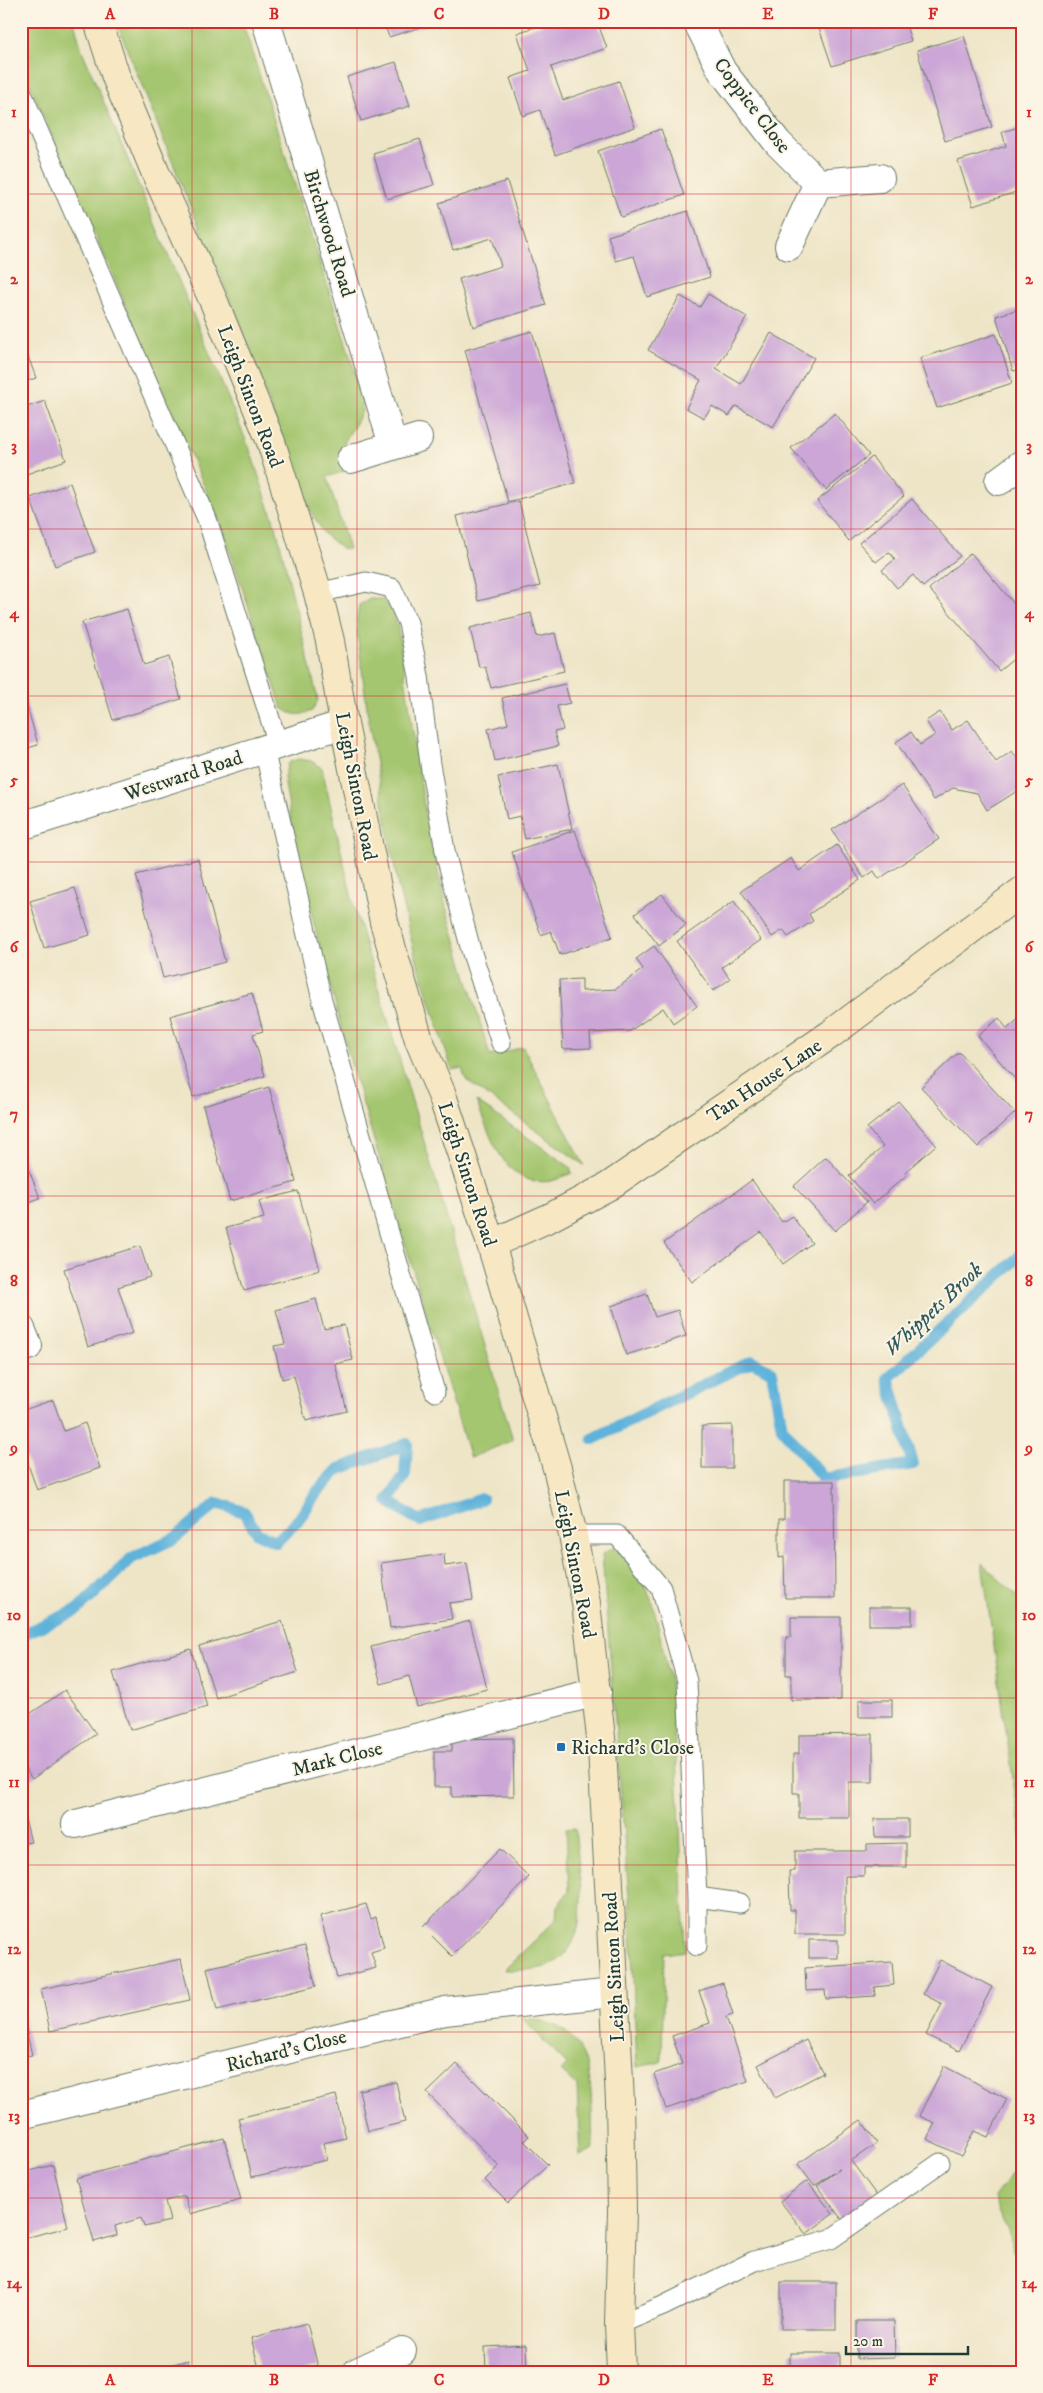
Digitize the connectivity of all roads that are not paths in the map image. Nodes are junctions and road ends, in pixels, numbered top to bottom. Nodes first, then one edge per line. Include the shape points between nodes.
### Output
1 (98, 21) edge
2 (266, 21) edge
3 (697, 21) edge
4 (21, 91) edge
5 (880, 178) dead end
6 (818, 183) junction
7 (789, 246) dead end
8 (351, 459) dead end
9 (1022, 464) edge
10 (999, 480) dead end
11 (318, 593) junction
12 (344, 724) junction
13 (271, 746) junction
14 (21, 826) edge
15 (1022, 891) edge
16 (501, 1043) dead end
17 (491, 1244) junction
18 (435, 1392) dead end
19 (573, 1535) junction
20 (597, 1692) junction
21 (76, 1824) dead end
22 (697, 1897) junction
23 (740, 1903) dead end
24 (697, 1946) dead end
25 (614, 1994) junction
26 (21, 2115) edge
27 (940, 2162) dead end
28 (619, 2324) junction
29 (402, 2351) dead end
30 (366, 2370) edge
31 (621, 2372) edge

1 - 11 main road, Leigh Sinton Road via 116,77 271,442
2 - 8 street, Birchwood Road via 406,441
3 - 6 street, Coppice Close via 722,72 778,143
4 - 13 lane via 207,519
5 - 6 street
6 - 7 street
9 - 10 street
11 - 12 main road, Leigh Sinton Road
11 - 16 lane via 366,582 392,588 408,623 446,856 471,950
12 - 13 street, Westward Road
12 - 17 main road, Leigh Sinton Road via 384,922 419,1040 442,1095
13 - 14 street, Westward Road
13 - 18 lane via 302,921 322,1000
15 - 17 main road, Tan House Lane via 831,1034 609,1186
17 - 19 main road, Leigh Sinton Road via 557,1468
19 - 20 main road, Leigh Sinton Road via 586,1603
19 - 22 lane via 617,1535 661,1588 687,1681
20 - 21 street, Mark Close
20 - 25 main road, Leigh Sinton Road
22 - 23 lane
22 - 24 lane
25 - 26 street, Richard's Close via 445,2011
25 - 28 main road, Leigh Sinton Road via 622,2202
27 - 28 lane via 831,2239 754,2261
28 - 31 main road, Leigh Sinton Road
29 - 30 street

